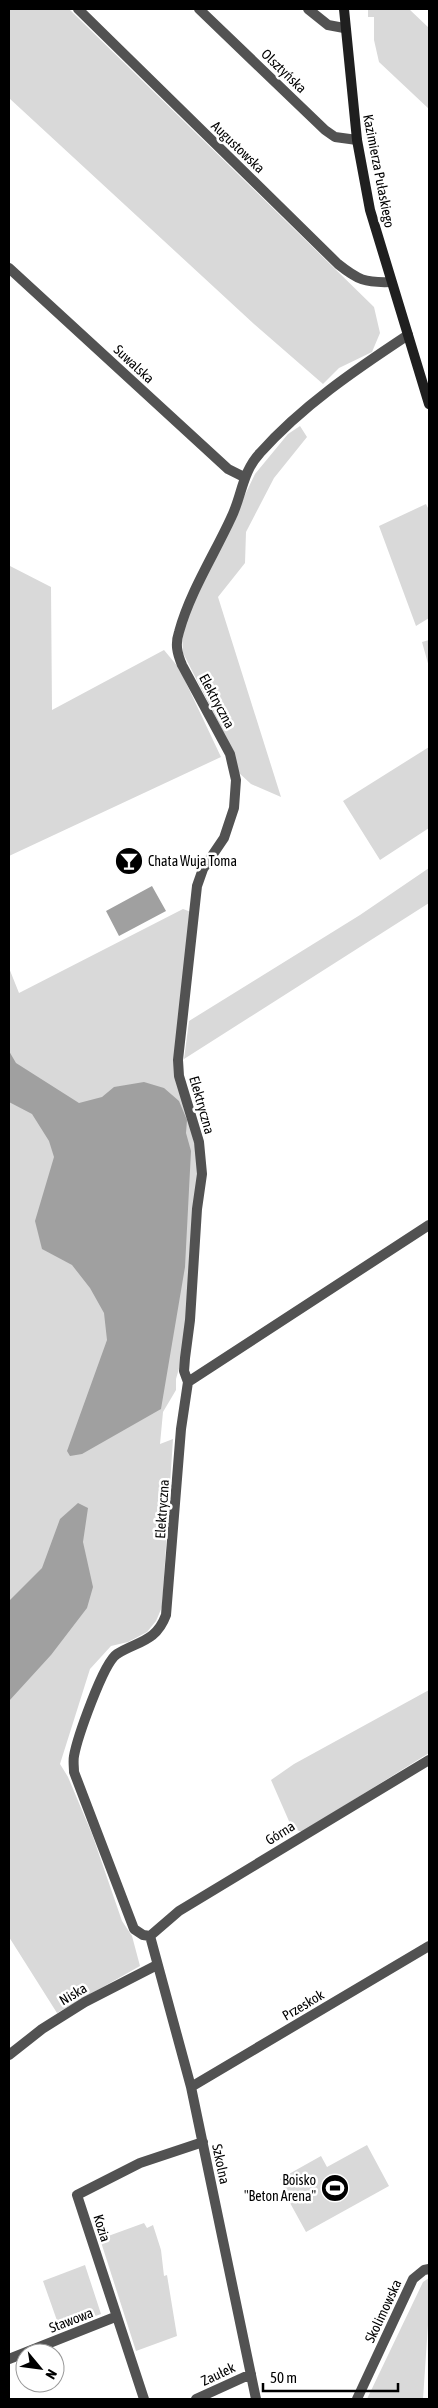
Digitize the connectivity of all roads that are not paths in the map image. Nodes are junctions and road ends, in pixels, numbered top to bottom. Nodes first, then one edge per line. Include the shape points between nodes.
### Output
1 (78, 9) edge
2 (200, 9) edge
3 (308, 9) edge
4 (344, 9) edge
5 (344, 28) junction
6 (357, 140) junction
7 (9, 268) edge
8 (391, 282) junction
9 (408, 335) junction
10 (429, 404) edge
11 (244, 477) junction
12 (429, 1225) edge
13 (188, 1382) junction
14 (429, 1760) edge
15 (150, 1936) junction
16 (429, 1946) edge
17 (156, 1965) junction
18 (9, 2055) edge
19 (191, 2087) junction
20 (203, 2142) junction
21 (429, 2269) edge
22 (115, 2317) junction
23 (9, 2359) edge
24 (251, 2374) junction
25 (144, 2399) edge
26 (196, 2399) edge
27 (256, 2399) edge
28 (357, 2399) edge

1 - 8 street, Augustowska via 338,264 356,278 370,283
2 - 6 street, Olsztyńska via 325,130 335,137
3 - 5 street via 328,25
4 - 5 main road, Kazimierza Pułaskiego
5 - 6 main road, Kazimierza Pułaskiego
6 - 8 main road, Kazimierza Pułaskiego via 370,210
7 - 11 street, Suwalska via 228,469
8 - 9 main road, Kazimierza Pułaskiego
9 - 10 main road, Kazimierza Pułaskiego
9 - 11 street, Elektryczna via 342,379 286,426 257,456
11 - 13 street, Elektryczna via 232,516 176,642 182,665 230,754 236,780 234,808 224,838 203,869 197,886 178,1060 179,1076 202,1156 184,1371
12 - 13 street
13 - 15 street, Elektryczna via 166,1616 162,1626 145,1642 116,1655 103,1672 74,1757 74,1772 134,1929
14 - 15 street, Górna via 179,1911
15 - 17 street, Szkolna
16 - 19 street, Przeskok
17 - 18 street, Niska via 85,2002
17 - 19 street, Szkolna
19 - 20 street, Szkolna
20 - 22 street, Kozia via 140,2163 77,2195
20 - 24 street, Szkolna
21 - 28 street, Skolimowska via 413,2279
22 - 23 street, Stawowa
22 - 25 street, Kozia
24 - 26 street, Zaułek
24 - 27 street, Szkolna

